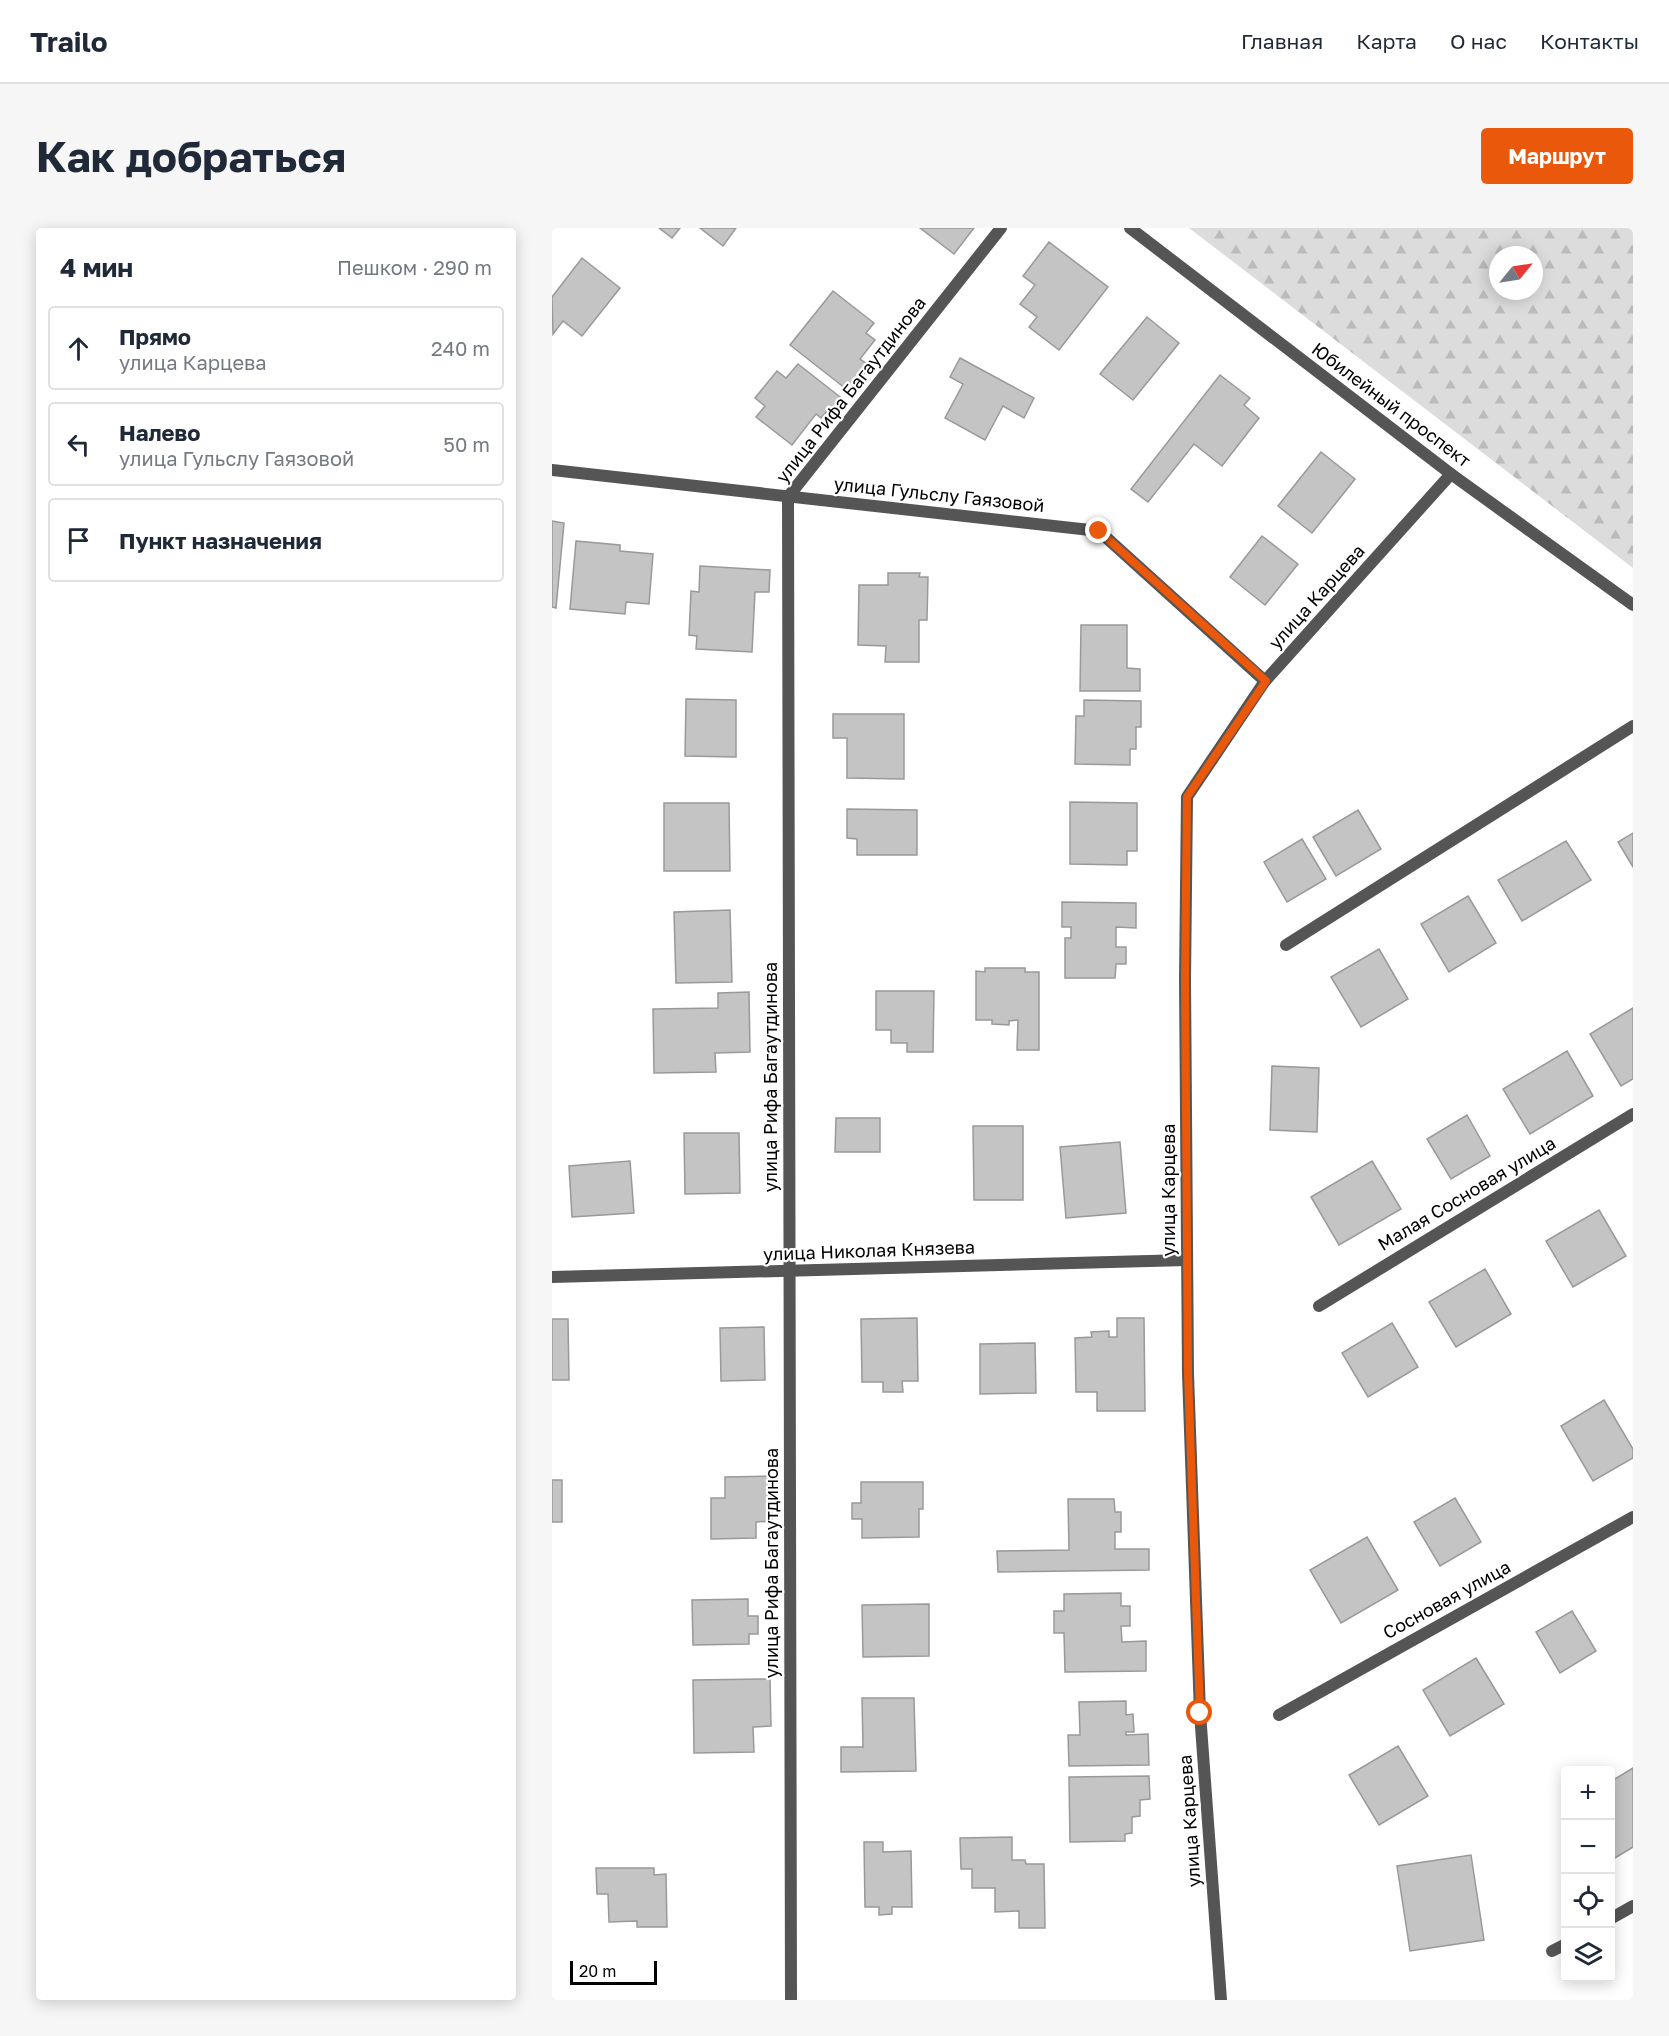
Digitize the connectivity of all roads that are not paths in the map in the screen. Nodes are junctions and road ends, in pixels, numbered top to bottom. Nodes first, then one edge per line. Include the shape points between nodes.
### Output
1 (1001, 228) edge
2 (1130, 228) edge
3 (552, 470) edge
4 (1451, 474) junction
5 (788, 497) junction
6 (1633, 605) edge
7 (1266, 681) junction
8 (1633, 726) edge
9 (1286, 945) dead end
10 (1633, 1114) edge
11 (1187, 1260) junction
12 (789, 1271) junction
13 (552, 1277) edge
14 (1319, 1305) dead end
15 (1633, 1517) edge
16 (1280, 1715) dead end
17 (1633, 1906) edge
18 (1615, 1917) edge
19 (1561, 1946) edge
20 (1552, 1951) dead end
21 (791, 2000) edge
22 (1221, 2000) edge

1 - 5 street, улица Рифа Багаутдинова
2 - 4 street, Юбилейный проспект
3 - 5 street, улица Гульслу Гаязовой
4 - 6 street, Юбилейный проспект
4 - 7 street, улица Карцева
5 - 7 street, улица Гульслу Гаязовой via 1099,531
5 - 12 street, улица Рифа Багаутдинова
7 - 11 street, улица Карцева via 1187,797
8 - 9 street
10 - 14 street, Малая Сосновая улица
11 - 12 street, улица Николая Князева
11 - 22 street, улица Карцева via 1200,1713
12 - 13 street, улица Николая Князева
12 - 21 street, улица Рифа Багаутдинова
15 - 16 street, Сосновая улица
17 - 18 street
19 - 20 street

